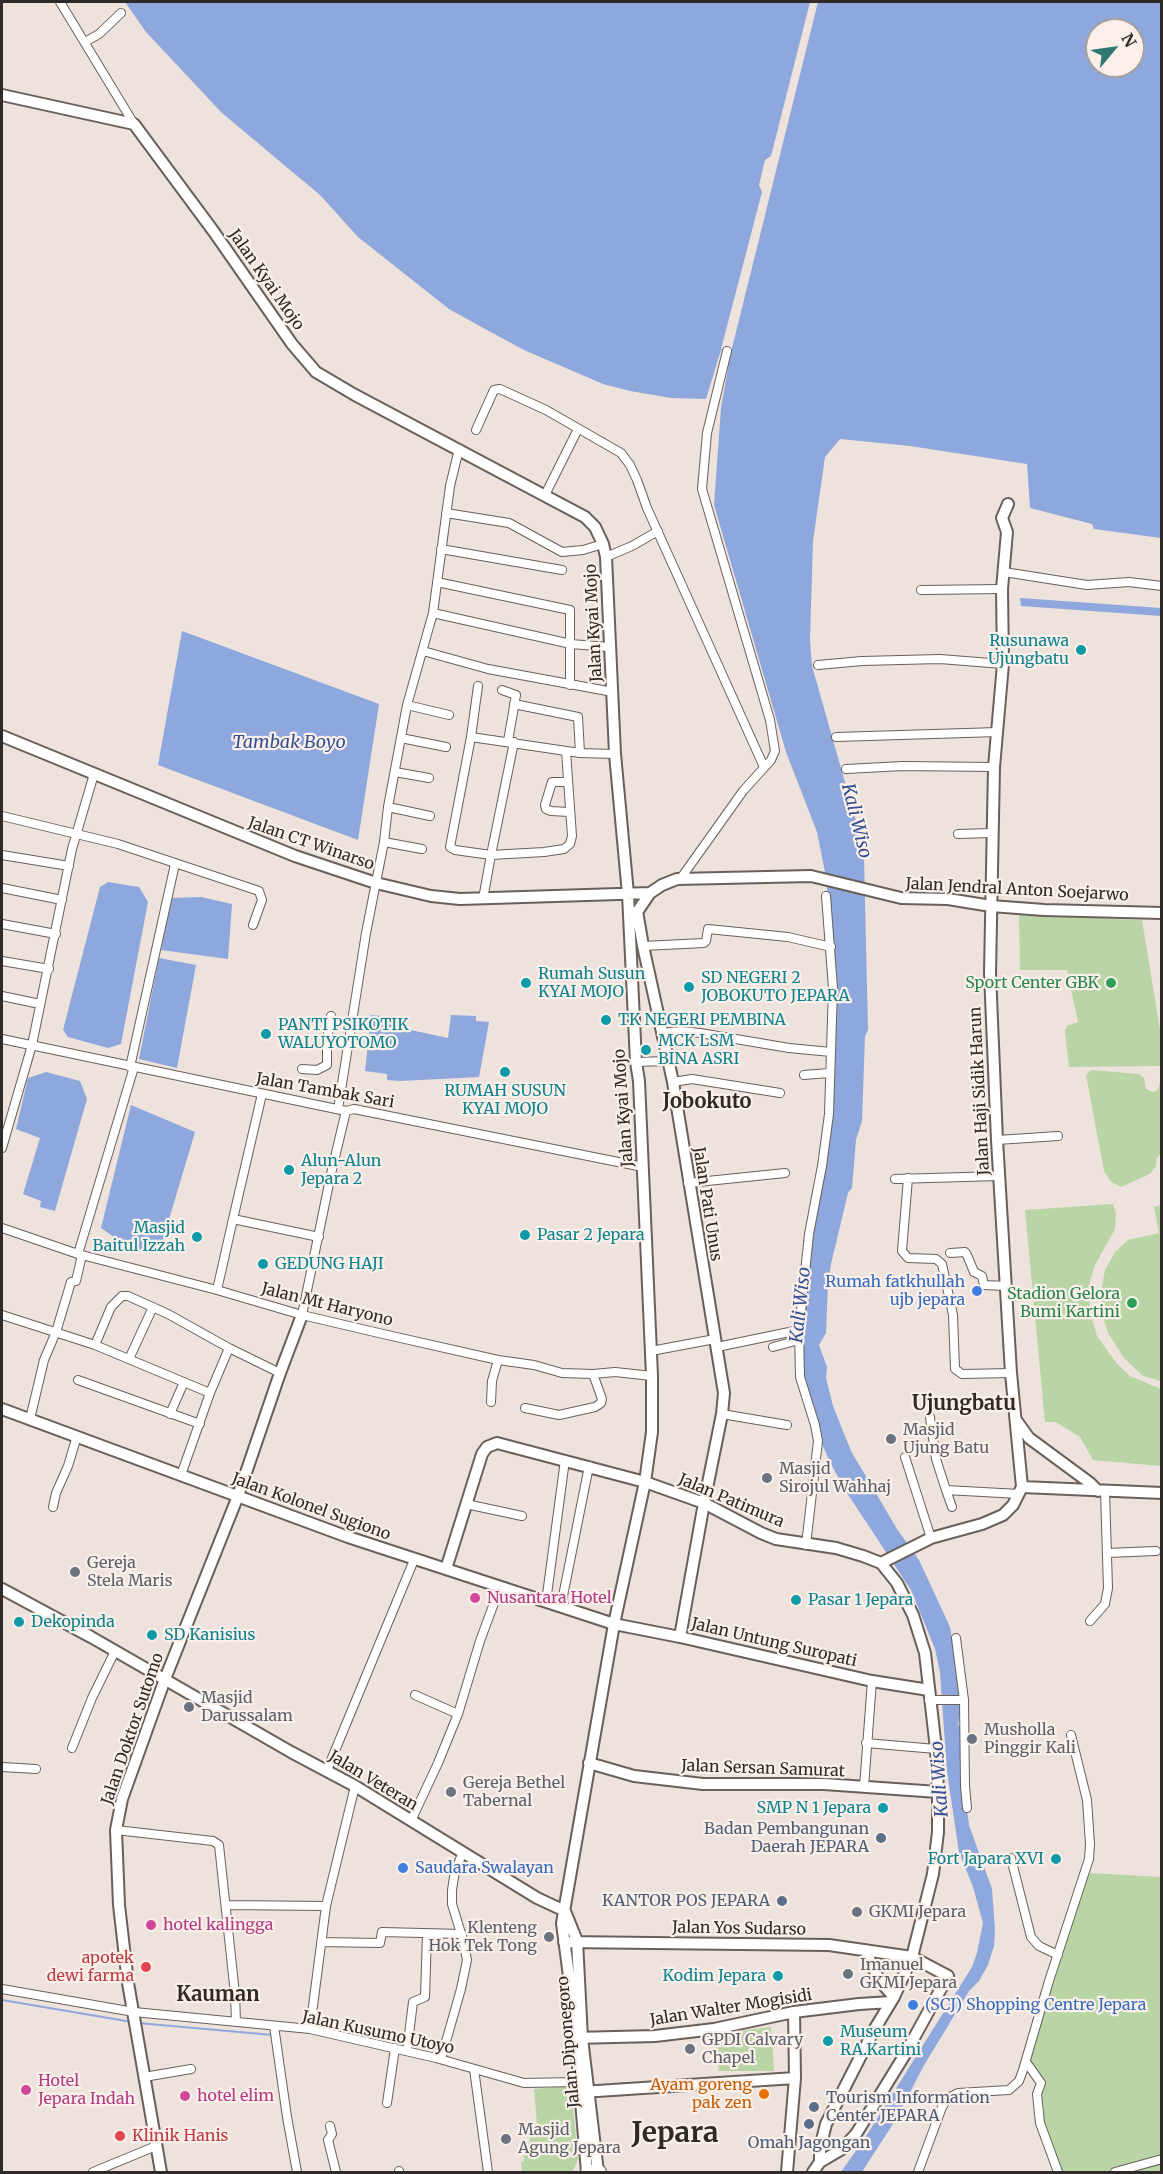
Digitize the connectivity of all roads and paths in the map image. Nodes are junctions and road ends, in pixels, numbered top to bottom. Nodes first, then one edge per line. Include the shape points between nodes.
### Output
1 (60, 2) edge
2 (121, 13) dead end
3 (85, 42) junction
4 (2, 95) edge
5 (134, 124) junction
6 (727, 351) dead end
7 (578, 429) junction
8 (476, 430) dead end
9 (459, 449) junction
10 (545, 495) junction
11 (1008, 504) dead end
12 (446, 513) junction
13 (658, 531) junction
14 (603, 544) junction
15 (441, 549) junction
16 (606, 557) junction
17 (562, 570) dead end
18 (1004, 572) junction
19 (437, 582) junction
20 (1002, 586) junction
21 (1161, 586) edge
22 (921, 590) dead end
23 (433, 613) junction
24 (571, 644) junction
25 (609, 647) junction
26 (423, 651) junction
27 (1003, 664) junction
28 (818, 665) dead end
29 (570, 685) junction
30 (478, 686) dead end
31 (502, 690) dead end
32 (613, 692) junction
33 (514, 704) junction
34 (407, 705) junction
35 (449, 715) dead end
36 (998, 732) junction
37 (2, 736) edge
38 (471, 736) junction
39 (836, 737) dead end
40 (401, 738) junction
41 (511, 742) junction
42 (446, 747) dead end
43 (566, 751) junction
44 (580, 753) junction
45 (615, 754) junction
46 (765, 767) junction
47 (994, 767) junction
48 (846, 769) dead end
49 (395, 772) junction
50 (94, 774) junction
51 (429, 778) dead end
52 (567, 782) junction
53 (388, 807) junction
54 (569, 812) junction
55 (2, 816) edge
56 (430, 816) dead end
57 (992, 833) junction
58 (958, 834) dead end
59 (76, 835) junction
60 (384, 842) junction
61 (422, 849) dead end
62 (2, 855) edge
63 (491, 855) junction
64 (175, 864) junction
65 (69, 867) junction
66 (681, 879) junction
67 (376, 883) junction
68 (2, 888) edge
69 (650, 893) junction
70 (628, 894) junction
71 (826, 896) dead end
72 (483, 899) junction
73 (62, 900) junction
74 (991, 906) junction
75 (637, 911) junction
76 (1161, 913) edge
77 (2, 924) edge
78 (253, 925) dead end
79 (630, 926) junction
80 (56, 934) junction
81 (643, 946) junction
82 (831, 947) junction
83 (2, 961) edge
84 (49, 969) junction
85 (2, 996) edge
86 (40, 1004) junction
87 (331, 1016) dead end
88 (662, 1033) junction
89 (2, 1039) edge
90 (327, 1039) junction
91 (348, 1043) junction
92 (32, 1045) junction
93 (831, 1052) junction
94 (668, 1061) junction
95 (636, 1062) junction
96 (132, 1067) junction
97 (302, 1069) dead end
98 (830, 1073) junction
99 (804, 1075) dead end
100 (673, 1082) junction
101 (780, 1093) dead end
102 (262, 1094) junction
103 (342, 1110) junction
104 (1058, 1136) dead end
105 (997, 1140) junction
106 (2, 1148) edge
107 (643, 1167) junction
108 (785, 1173) dead end
109 (999, 1176) junction
110 (908, 1178) junction
111 (895, 1179) dead end
112 (688, 1183) junction
113 (233, 1219) junction
114 (2, 1228) edge
115 (319, 1237) junction
116 (950, 1252) dead end
117 (80, 1255) junction
118 (1006, 1286) junction
119 (217, 1290) junction
120 (153, 1307) junction
121 (302, 1315) junction
122 (2, 1316) edge
123 (799, 1330) junction
124 (56, 1332) junction
125 (799, 1340) junction
126 (716, 1343) junction
127 (95, 1345) junction
128 (773, 1347) dead end
129 (229, 1348) junction
130 (651, 1351) junction
131 (129, 1359) junction
132 (498, 1360) junction
133 (280, 1372) junction
134 (1011, 1373) junction
135 (592, 1374) junction
136 (652, 1376) junction
137 (78, 1380) dead end
138 (184, 1382) junction
139 (210, 1393) junction
140 (490, 1402) dead end
141 (525, 1408) dead end
142 (2, 1409) edge
143 (170, 1414) junction
144 (723, 1414) junction
145 (930, 1417) dead end
146 (30, 1419) junction
147 (1015, 1420) junction
148 (200, 1424) junction
149 (787, 1425) dead end
150 (77, 1436) junction
151 (904, 1457) dead end
152 (565, 1460) junction
153 (589, 1466) junction
154 (181, 1475) junction
155 (645, 1482) junction
156 (946, 1490) junction
157 (1021, 1491) junction
158 (1101, 1492) junction
159 (1161, 1493) edge
160 (238, 1496) junction
161 (704, 1503) junction
162 (466, 1504) junction
163 (53, 1507) dead end
164 (952, 1507) dead end
165 (522, 1516) dead end
166 (931, 1538) junction
167 (806, 1545) junction
168 (1156, 1551) dead end
169 (1107, 1553) junction
170 (414, 1560) junction
171 (885, 1561) junction
172 (446, 1569) junction
173 (500, 1587) junction
174 (2, 1589) edge
175 (546, 1602) junction
176 (561, 1606) junction
177 (1090, 1622) dead end
178 (614, 1624) junction
179 (680, 1636) junction
180 (956, 1638) dead end
181 (115, 1650) junction
182 (165, 1679) junction
183 (872, 1682) junction
184 (415, 1695) dead end
185 (929, 1695) junction
186 (963, 1700) junction
187 (459, 1714) junction
188 (1071, 1735) dead end
189 (866, 1743) junction
190 (72, 1748) dead end
191 (936, 1749) junction
192 (589, 1763) junction
193 (2, 1767) edge
194 (36, 1769) dead end
195 (327, 1770) junction
196 (355, 1786) junction
197 (864, 1787) junction
198 (938, 1792) junction
199 (967, 1808) dead end
200 (411, 1821) junction
201 (116, 1830) junction
202 (463, 1852) junction
203 (1011, 1858) dead end
204 (226, 1905) junction
205 (326, 1906) junction
206 (565, 1911) junction
207 (427, 1934) junction
208 (462, 1934) junction
209 (577, 1941) junction
210 (321, 1942) junction
211 (564, 1942) junction
212 (865, 1950) junction
213 (1058, 1955) junction
214 (912, 1957) junction
215 (2, 1989) edge
216 (892, 2000) junction
217 (794, 2012) junction
218 (134, 2015) junction
219 (236, 2022) junction
220 (274, 2026) junction
221 (310, 2029) junction
222 (579, 2038) junction
223 (395, 2048) junction
224 (407, 2051) junction
225 (441, 2059) junction
226 (1026, 2062) junction
227 (191, 2069) dead end
228 (474, 2069) junction
229 (144, 2077) junction
230 (795, 2078) junction
231 (582, 2089) junction
232 (387, 2103) dead end
233 (330, 2126) dead end
234 (156, 2146) junction
235 (1161, 2159) edge
236 (820, 2162) junction
237 (93, 2172) edge
238 (161, 2172) edge
239 (297, 2172) edge
240 (336, 2172) edge
241 (488, 2172) edge
242 (587, 2172) edge
243 (598, 2172) edge
244 (788, 2172) edge
245 (813, 2172) edge
246 (918, 2172) edge
247 (1058, 2172) edge
248 (1115, 2172) edge

1 - 3 street
2 - 3 street
3 - 5 street
4 - 5 street
5 - 9 street, Jalan Kyai Mojo via 310,367
6 - 46 street via 707,433 702,484 773,731 775,751
7 - 8 street via 497,388
7 - 10 street
7 - 13 street via 621,453
9 - 10 street, Jalan Kyai Mojo
9 - 12 street
10 - 14 street, Jalan Kyai Mojo via 590,521
11 - 18 street, Jalan Haji Sidik Harun via 1002,518 1006,532
12 - 14 street via 509,523 562,552
12 - 15 street
13 - 16 street
13 - 46 street
14 - 16 street, Jalan Kyai Mojo
15 - 17 street
15 - 19 street
16 - 25 street, Jalan Kyai Mojo
18 - 20 street, Jalan Haji Sidik Harun
18 - 21 street via 1087,585 1129,582
19 - 23 street
19 - 24 street via 569,609
20 - 22 street
20 - 27 street, Jalan Haji Sidik Harun
23 - 24 street
23 - 26 street
24 - 25 street
24 - 29 street
25 - 32 street, Jalan Kyai Mojo
26 - 29 street
26 - 34 street
27 - 28 street via 939,659
27 - 36 street, Jalan Haji Sidik Harun
29 - 32 street
30 - 38 street
31 - 33 street via 516,694
32 - 45 street, Jalan Kyai Mojo
33 - 41 street
33 - 44 street via 578,717
34 - 35 street
34 - 40 street
36 - 39 street
36 - 47 street, Jalan Haji Sidik Harun
37 - 50 street, Jalan CT Winarso
38 - 41 street
38 - 63 street via 450,847
40 - 42 street
40 - 49 street
41 - 43 street
41 - 63 street
43 - 44 street
43 - 52 street
44 - 45 street
45 - 70 street, Jalan Kyai Mojo
46 - 66 street via 743,791
47 - 48 street
47 - 57 street, Jalan Haji Sidik Harun
49 - 51 street
49 - 53 street
50 - 59 street
50 - 67 street, Jalan CT Winarso via 243,837
52 - 54 street
52 - 54 street via 552,782 545,805 551,811
53 - 56 street
53 - 60 street
54 - 63 street via 571,841 564,849
55 - 59 street
57 - 58 street
57 - 74 street, Jalan Haji Sidik Harun
59 - 64 street via 118,844
59 - 65 street
60 - 61 street
60 - 67 street
62 - 65 street
63 - 72 street
64 - 78 street via 258,891 262,900
64 - 96 street
65 - 73 street
66 - 69 street
66 - 74 street, Jalan Jendral Anton Soejarwo via 811,876 901,898 948,899
67 - 72 street, Jalan CT Winarso via 431,896
67 - 91 street
68 - 73 street
69 - 70 street, Jalan CT Winarso
69 - 75 street
70 - 72 street, Jalan CT Winarso
70 - 79 street, Jalan Kyai Mojo
71 - 82 street
73 - 80 street
74 - 76 street, Jalan Jendral Anton Soejarwo
74 - 105 street, Jalan Haji Sidik Harun
75 - 79 street
75 - 81 street, Jalan Pati Unus
77 - 80 street
79 - 95 street, Jalan Kyai Mojo
80 - 84 street
81 - 82 street via 704,943 708,929 801,939
81 - 88 street, Jalan Pati Unus
82 - 93 street
83 - 84 street
84 - 86 street
85 - 86 street
86 - 92 street
87 - 90 street
88 - 93 street via 700,1032
88 - 94 street, Jalan Pati Unus
89 - 92 street, Jalan Tambak Sari
90 - 91 street
90 - 97 street via 327,1065 317,1070
91 - 103 street
92 - 96 street, Jalan Tambak Sari
92 - 106 street
93 - 98 street
94 - 95 street
94 - 100 street, Jalan Pati Unus
95 - 107 street, Jalan Kyai Mojo
96 - 102 street, Jalan Tambak Sari
96 - 117 street
98 - 99 street
98 - 123 street via 825,1146 809,1234
100 - 101 street via 692,1079
100 - 112 street, Jalan Pati Unus
102 - 103 street, Jalan Tambak Sari
102 - 113 street
103 - 107 street, Jalan Tambak Sari via 354,1109
103 - 115 street
104 - 105 street
105 - 109 street, Jalan Haji Sidik Harun
107 - 130 street, Jalan Kyai Mojo
108 - 112 street
109 - 110 street
109 - 118 street, Jalan Haji Sidik Harun
110 - 111 street
110 - 134 street via 902,1251 909,1258 936,1259 942,1264 957,1372
112 - 126 street, Jalan Pati Unus
113 - 115 street
113 - 119 street
114 - 117 street, Jalan Mt Haryono
115 - 121 street
116 - 118 street via 965,1252 984,1285
117 - 119 street, Jalan Mt Haryono
117 - 124 street via 76,1281 71,1282
118 - 134 street, Jalan Haji Sidik Harun
119 - 121 street, Jalan Mt Haryono
120 - 127 street via 122,1296 111,1307
120 - 129 street
120 - 131 street
121 - 132 street, Jalan Mt Haryono
121 - 133 street, Jalan Doktor Sutomo
122 - 124 street
123 - 125 street
123 - 126 street
124 - 127 street
124 - 146 street via 44,1360
125 - 128 street
125 - 167 street via 800,1377 818,1441
126 - 130 street
126 - 144 street, Jalan Pati Unus via 724,1393
127 - 131 street
129 - 133 street
129 - 139 street
130 - 136 street, Jalan Kyai Mojo
131 - 138 street
132 - 135 street, Jalan Mt Haryono via 562,1373
132 - 140 street
133 - 160 street, Jalan Doktor Sutomo
134 - 147 street, Jalan Haji Sidik Harun
135 - 136 street, Jalan Mt Haryono
135 - 141 street via 602,1399 596,1407 559,1415
136 - 155 street, Jalan Kyai Mojo via 652,1432
137 - 143 street
138 - 139 street
138 - 143 street
139 - 148 street
142 - 146 street, Jalan Kolonel Sugiono
143 - 148 street
144 - 149 street
144 - 161 street, Jalan Pati Unus
145 - 156 street via 936,1459
146 - 150 street, Jalan Kolonel Sugiono
147 - 157 street, Jalan Haji Sidik Harun
147 - 158 street via 1029,1438
148 - 154 street
150 - 154 street, Jalan Kolonel Sugiono
150 - 163 street
151 - 166 street
152 - 153 street, Jalan Patimura
152 - 162 street, Jalan Patimura via 493,1444 482,1454
152 - 175 street
153 - 155 street, Jalan Patimura
153 - 176 street
154 - 160 street, Jalan Kolonel Sugiono
155 - 161 street, Jalan Patimura
155 - 178 street, Jalan Kyai Mojo
156 - 157 street
156 - 164 street
157 - 158 street
157 - 166 street via 1003,1515
158 - 159 street
158 - 169 street
160 - 170 street, Jalan Kolonel Sugiono
160 - 182 street, Jalan Doktor Sutomo
161 - 167 street, Jalan Patimura via 761,1533
161 - 179 street, Jalan Pati Unus
162 - 165 street
162 - 172 street, Jalan Patimura
166 - 171 street
167 - 171 street, Jalan Patimura via 836,1548
168 - 169 street
169 - 177 street via 1105,1604
170 - 172 street, Jalan Kolonel Sugiono
170 - 195 street
171 - 185 street via 913,1615 925,1653
172 - 173 street, Jalan Kolonel Sugiono
173 - 175 street, Jalan Kolonel Sugiono
173 - 187 street
174 - 181 street, Jalan Veteran
175 - 176 street, Jalan Kolonel Sugiono
176 - 178 street, Jalan Kolonel Sugiono
178 - 179 street, Jalan Untung Suropati
178 - 192 street, Jalan Diponegoro
179 - 183 street, Jalan Untung Suropati
180 - 186 street
181 - 182 street, Jalan Veteran
181 - 190 street
182 - 195 street, Jalan Veteran
182 - 201 street, Jalan Doktor Sutomo via 122,1799
183 - 185 street, Jalan Untung Suropati
183 - 189 street
184 - 187 street
185 - 186 street via 941,1700
185 - 191 street
186 - 199 street
187 - 200 street
188 - 213 street via 1087,1800 1090,1844 1085,1875
189 - 191 street
189 - 197 street
191 - 198 street
192 - 197 street, Jalan Sersan Samurat via 634,1776 703,1784
192 - 206 street, Jalan Diponegoro
193 - 194 street
195 - 196 street, Jalan Veteran
196 - 200 street, Jalan Veteran
196 - 205 street
197 - 198 street, Jalan Sersan Samurat
198 - 214 street via 933,1874
200 - 202 street, Jalan Veteran
201 - 204 street via 216,1842
201 - 218 street, Jalan Doktor Sutomo via 119,1905
202 - 206 street, Jalan Veteran
202 - 208 street via 452,1890 452,1904
203 - 213 street via 1031,1937 1039,1946
204 - 205 street
204 - 219 street
205 - 210 street
206 - 209 street, Jalan Diponegoro
206 - 211 street, Jalan Diponegoro
207 - 208 street
207 - 210 street via 382,1932 380,1943
207 - 224 street via 425,1997 413,2002
208 - 225 street via 467,1960
209 - 211 street, Jalan Yos Sudarso
209 - 212 street, Jalan Yos Sudarso via 829,1945
209 - 222 street, Jalan Diponegoro
210 - 221 street
211 - 222 street, Jalan Diponegoro
212 - 214 street, Jalan Yos Sudarso
212 - 216 street
213 - 226 street
214 - 216 street
214 - 236 street, Jalan Yos Sudarso via 948,1976 856,2134 842,2149
215 - 218 street, Jalan Kusumo Utoyo
216 - 217 street, Jalan Walter Mogisidi
216 - 236 street via 826,2124
217 - 222 street, Jalan Walter Mogisidi via 714,2029 655,2036
217 - 230 street
218 - 219 street, Jalan Kusumo Utoyo
218 - 229 street, Jalan Doktor Sutomo
219 - 220 street, Jalan Kusumo Utoyo
220 - 221 street, Jalan Kusumo Utoyo
220 - 239 street
221 - 223 street, Jalan Kusumo Utoyo
222 - 231 street, Jalan Diponegoro
223 - 224 street, Jalan Kusumo Utoyo
223 - 232 street
224 - 225 street, Jalan Kusumo Utoyo
225 - 228 street, Jalan Kusumo Utoyo
226 - 246 street via 1019,2081 1011,2089 958,2093 948,2098
226 - 247 street via 1041,2083 1037,2094 1040,2123
227 - 229 street
228 - 231 street, Jalan Kusumo Utoyo via 525,2082
228 - 241 street
229 - 234 street, Jalan Doktor Sutomo
230 - 231 street
230 - 244 street
231 - 242 street, Jalan Diponegoro
231 - 243 street, Jalan Diponegoro
233 - 240 street via 328,2142
234 - 237 street
234 - 238 street, Jalan Doktor Sutomo
235 - 248 street
236 - 245 street
242 - 243 highway

